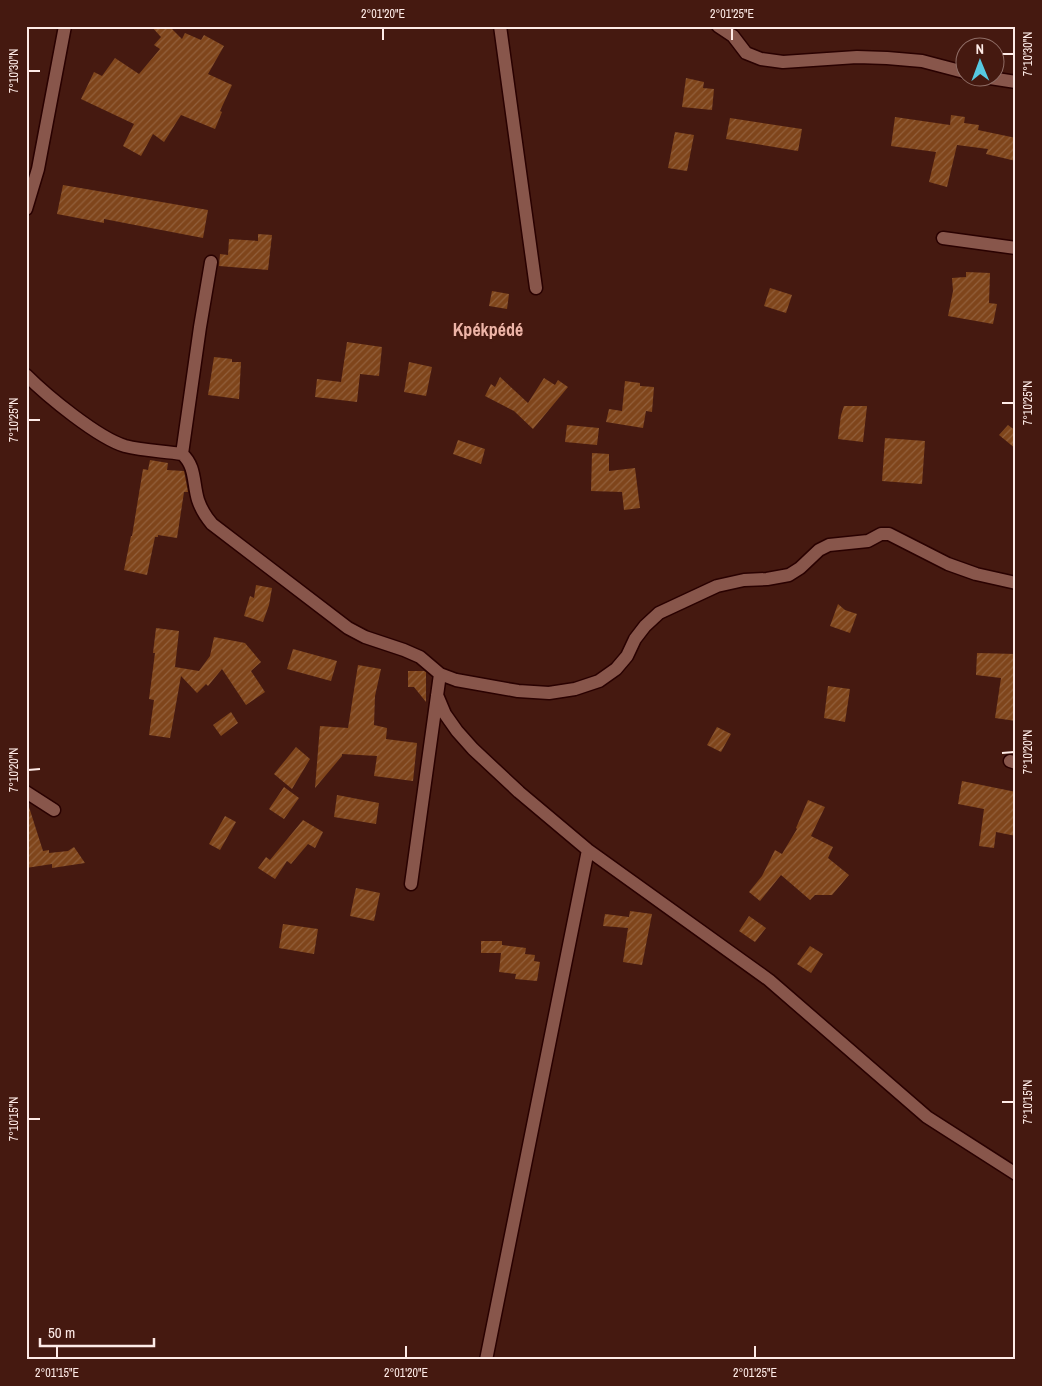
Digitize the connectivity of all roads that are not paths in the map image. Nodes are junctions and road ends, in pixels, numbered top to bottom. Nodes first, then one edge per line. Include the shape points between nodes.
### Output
1 (65, 26) edge
2 (500, 26) edge
3 (718, 26) edge
4 (954, 70) edge
5 (26, 209) edge
6 (943, 238) dead end
7 (1016, 248) edge
8 (211, 262) dead end
9 (536, 288) dead end
10 (26, 375) edge
11 (32, 387) edge
12 (182, 454) junction
13 (1016, 584) edge
14 (440, 674) junction
15 (437, 695) junction
16 (26, 792) edge
17 (54, 810) dead end
18 (588, 850) junction
19 (410, 884) dead end
20 (1016, 1174) edge
21 (486, 1360) edge

1 - 5 street via 38,170
2 - 9 street
3 - 4 street via 733,36 746,53 761,59 783,62 887,58
6 - 7 street
8 - 12 street
10 - 11 street
11 - 12 street via 110,440 125,446
12 - 14 street via 192,467 198,500 212,524 348,628 420,657
13 - 14 street via 948,564 899,538 881,534 868,541 829,545 788,575 717,586 659,614 645,626 616,669 600,681 575,689 549,693 518,691
14 - 15 street
15 - 18 street via 445,714 473,749
15 - 19 street
16 - 17 street
18 - 20 street via 769,980 927,1117
18 - 21 street

